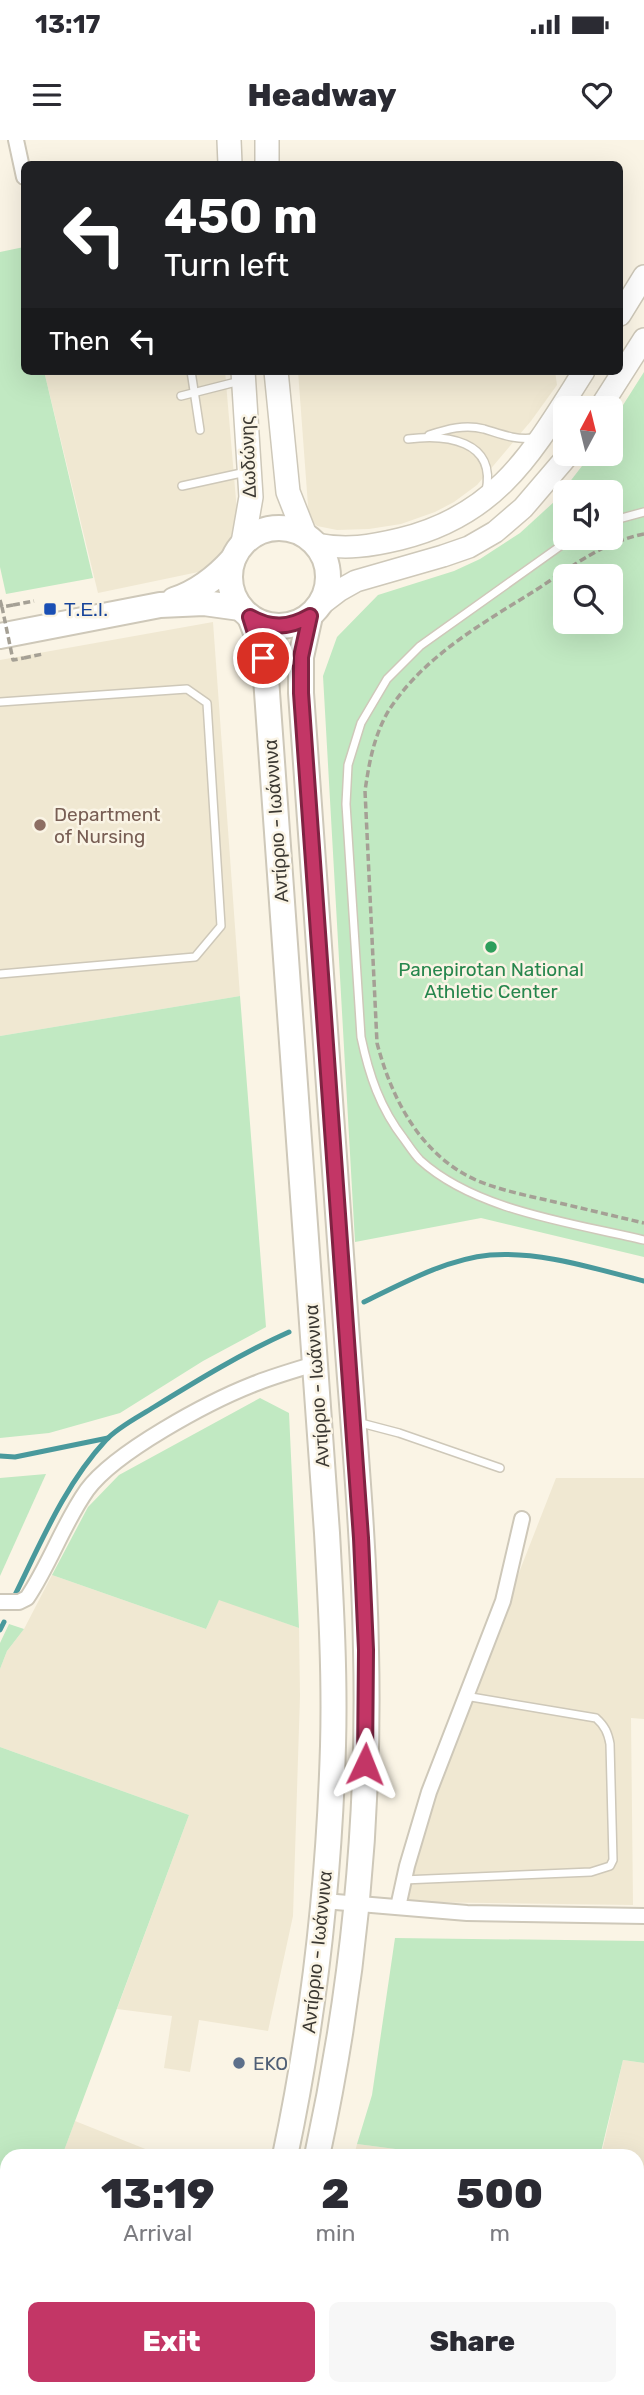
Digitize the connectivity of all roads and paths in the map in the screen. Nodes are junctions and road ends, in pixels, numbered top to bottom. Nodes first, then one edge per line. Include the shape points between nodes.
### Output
1 (16, 140) edge
2 (229, 140) edge
3 (267, 140) edge
4 (230, 161) edge
5 (268, 161) edge
6 (21, 163) edge
7 (644, 276) edge
8 (623, 309) edge
9 (644, 340) edge
10 (623, 372) edge
11 (192, 375) edge
12 (276, 375) edge
13 (581, 375) edge
14 (621, 375) edge
15 (243, 376) edge
16 (194, 393) junction
17 (181, 396) dead end
18 (608, 396) edge
19 (200, 430) dead end
20 (425, 437) junction
21 (542, 437) junction
22 (408, 439) dead end
23 (559, 466) edge
24 (250, 471) junction
25 (182, 486) dead end
26 (483, 502) junction
27 (644, 512) edge
28 (623, 518) edge
29 (644, 534) edge
30 (311, 540) junction
31 (623, 541) edge
32 (555, 550) edge
33 (598, 550) edge
34 (238, 551) junction
35 (0, 600) edge
36 (34, 601) dead end
37 (160, 605) junction
38 (2, 607) edge
39 (315, 611) junction
40 (245, 613) junction
41 (0, 636) edge
42 (43, 654) dead end
43 (0, 702) edge
44 (0, 974) edge
45 (644, 1223) edge
46 (644, 1240) edge
47 (315, 1364) junction
48 (353, 1421) junction
49 (500, 1468) dead end
50 (522, 1519) dead end
51 (0, 1602) edge
52 (465, 1696) junction
53 (403, 1880) junction
54 (324, 1901) junction
55 (357, 1904) junction
56 (398, 1907) junction
57 (644, 1916) edge
58 (286, 2149) edge
59 (318, 2149) edge

1 - 6 street
2 - 4 main road
3 - 5 main road
7 - 8 main road
9 - 10 main road
11 - 16 lane
12 - 30 main road, Δωδώνης via 288,492
13 - 21 main road
14 - 18 main road
15 - 16 lane
15 - 24 main road, Δωδώνης
16 - 17 lane
16 - 19 lane
20 - 21 lane via 467,427 510,438
20 - 22 lane
20 - 26 lane via 448,438 479,453 488,479
21 - 26 main road
23 - 39 main road via 495,532 469,547 356,581
24 - 25 lane
24 - 34 main road, Δωδώνης via 251,497
26 - 30 main road via 458,518 401,538 351,548
27 - 28 lane
29 - 31 path
30 - 34 highway via 280,528 254,535
30 - 39 highway via 323,555 328,581
32 - 46 lane via 420,646 387,679 361,723 348,765 346,804 361,1037 368,1071 387,1117 419,1159 458,1186 511,1208
33 - 45 path via 464,636 402,691 387,713 370,754 365,791 377,1043 404,1115 448,1163 501,1189
34 - 37 highway via 203,587
34 - 40 highway via 230,584
35 - 38 path
36 - 38 path, bridge
37 - 40 highway via 204,603
37 - 41 highway
38 - 42 path, bridge via 13,660
39 - 40 highway via 286,626 261,623
39 - 48 highway, Αντίρριο - Ιωάννινα via 301,657 301,693
40 - 47 highway, Αντίρριο - Ιωάννινα via 258,638 266,678
43 - 44 lane via 187,689 207,703 221,926 195,957
47 - 51 street via 244,1388 116,1461 76,1508 27,1598
47 - 54 highway, Αντίρριο - Ιωάννινα via 333,1692
48 - 49 lane
48 - 55 highway, Αντίρριο - Ιωάννινα via 366,1650
50 - 52 street via 503,1601
52 - 53 street
52 - 53 lane via 596,1718 603,1724 610,1744 613,1860 610,1866 591,1872
53 - 56 street
54 - 55 street
54 - 58 highway, Αντίρριο - Ιωάννινα via 312,2019
55 - 56 street
55 - 59 highway, Αντίρριο - Ιωάννινα via 344,2015
56 - 57 street

